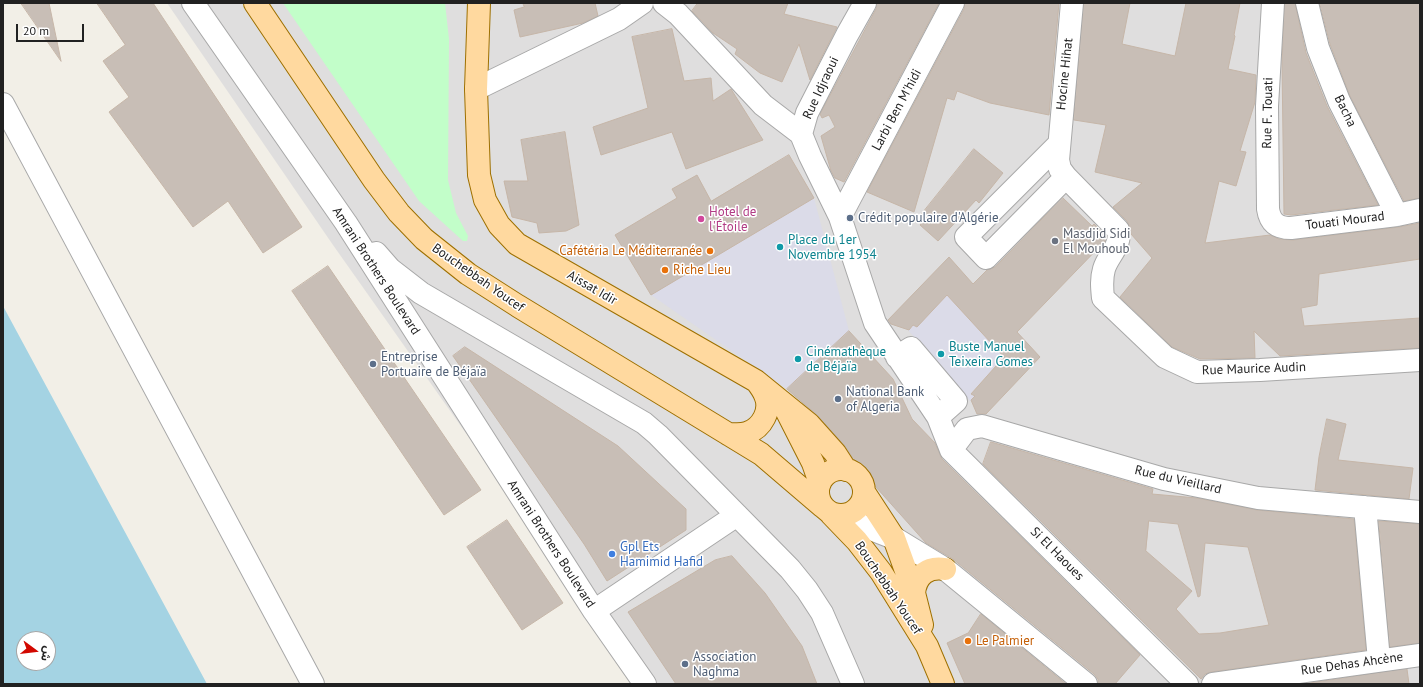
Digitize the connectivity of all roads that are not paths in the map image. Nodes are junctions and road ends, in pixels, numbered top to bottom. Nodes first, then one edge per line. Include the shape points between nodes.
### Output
1 (193, 3) edge
2 (255, 3) edge
3 (479, 3) edge
4 (642, 3) edge
5 (664, 3) edge
6 (865, 3) edge
7 (953, 3) edge
8 (1072, 3) edge
9 (1273, 3) edge
10 (1307, 3) edge
11 (476, 89) junction
12 (3, 104) edge
13 (801, 134) junction
14 (1058, 146) junction
15 (1066, 177) junction
16 (1420, 210) edge
17 (1397, 214) junction
18 (840, 218) junction
19 (1272, 222) joint
20 (346, 223) junction
21 (1420, 360) edge
22 (756, 381) junction
23 (781, 400) junction
24 (728, 434) junction
25 (951, 450) junction
26 (761, 454) junction
27 (813, 463) junction
28 (842, 470) junction
29 (820, 483) junction
30 (864, 492) junction
31 (1366, 507) junction
32 (831, 512) junction
33 (1420, 512) edge
34 (737, 515) junction
35 (894, 538) junction
36 (945, 569) junction
37 (914, 592) junction
38 (594, 611) junction
39 (927, 646) junction
40 (1420, 655) edge
41 (1379, 660) junction
42 (313, 684) edge
43 (644, 684) edge
44 (853, 684) edge
45 (943, 684) edge
46 (1086, 684) edge
47 (1187, 684) edge
48 (1213, 684) edge

1 - 20 street, Amrani Brothers Boulevard
2 - 24 main road, Bouchebbah Youcef via 374,180 399,213 424,239 468,274
3 - 11 main road, Aissat Idir
4 - 11 street via 619,19
5 - 13 street via 678,14 763,104
6 - 13 street, Rue Idjraoui via 807,113
7 - 18 street, Larbi Ben M'hidi
8 - 14 street, Hocine Hihat
9 - 19 street, Rue F. Touati via 1267,106 1268,209
10 - 17 street, Bacha via 1318,48 1339,101
11 - 22 main road, Aissat Idir via 479,175 485,200 499,225 517,244
12 - 42 street
13 - 18 street, Rue Idjraoui
14 - 15 street, Rue Maurice Audin via 1060,169
14 - 15 street via 966,237 986,258
15 - 21 street, Rue Maurice Audin via 1118,230 1118,243 1104,267 1101,284 1103,298 1165,357 1197,372
16 - 17 street, Touati Mourad
17 - 19 street, Touati Mourad via 1291,228 1284,228
18 - 25 street, Si El Haoues via 875,323 938,417
20 - 34 street via 390,268 421,293 644,423
20 - 38 street, Amrani Brothers Boulevard
22 - 23 main road, Aissat Idir
22 - 24 main road via 768,404 762,422 746,433
23 - 27 main road, Aissat Idir
23 - 28 main road, Aissat Idir via 809,424 835,453
24 - 26 main road, Bouchebbah Youcef
25 - 31 street, Rue du Vieillard via 967,429 982,426 1164,479 1258,498
25 - 47 street, Si El Haoues
26 - 27 main road, Bouchebbah Youcef
26 - 32 main road, Bouchebbah Youcef
27 - 28 main road, Bouchebbah Youcef
27 - 29 main road, Aissat Idir
28 - 29 main road via 827,474
28 - 30 main road via 853,472 859,478
29 - 32 main road via 818,495
30 - 32 main road via 863,500 853,512 846,515
30 - 35 main road, Bouchebbah Youcef
31 - 33 street, Rue du Vieillard
31 - 41 street
32 - 35 street, Bouchebbah Youcef
32 - 39 main road, Bouchebbah Youcef via 881,572
34 - 38 street
34 - 44 street via 807,590 822,612
35 - 36 street
35 - 37 main road, Bouchebbah Youcef
36 - 37 main road via 930,569 924,573 918,578
36 - 46 street
37 - 39 main road, Bouchebbah Youcef
38 - 43 street, Amrani Brothers Boulevard
39 - 45 main road, Bouchebbah Youcef
40 - 41 street, Rue Dehas Ahcène
41 - 48 street, Rue Dehas Ahcène

